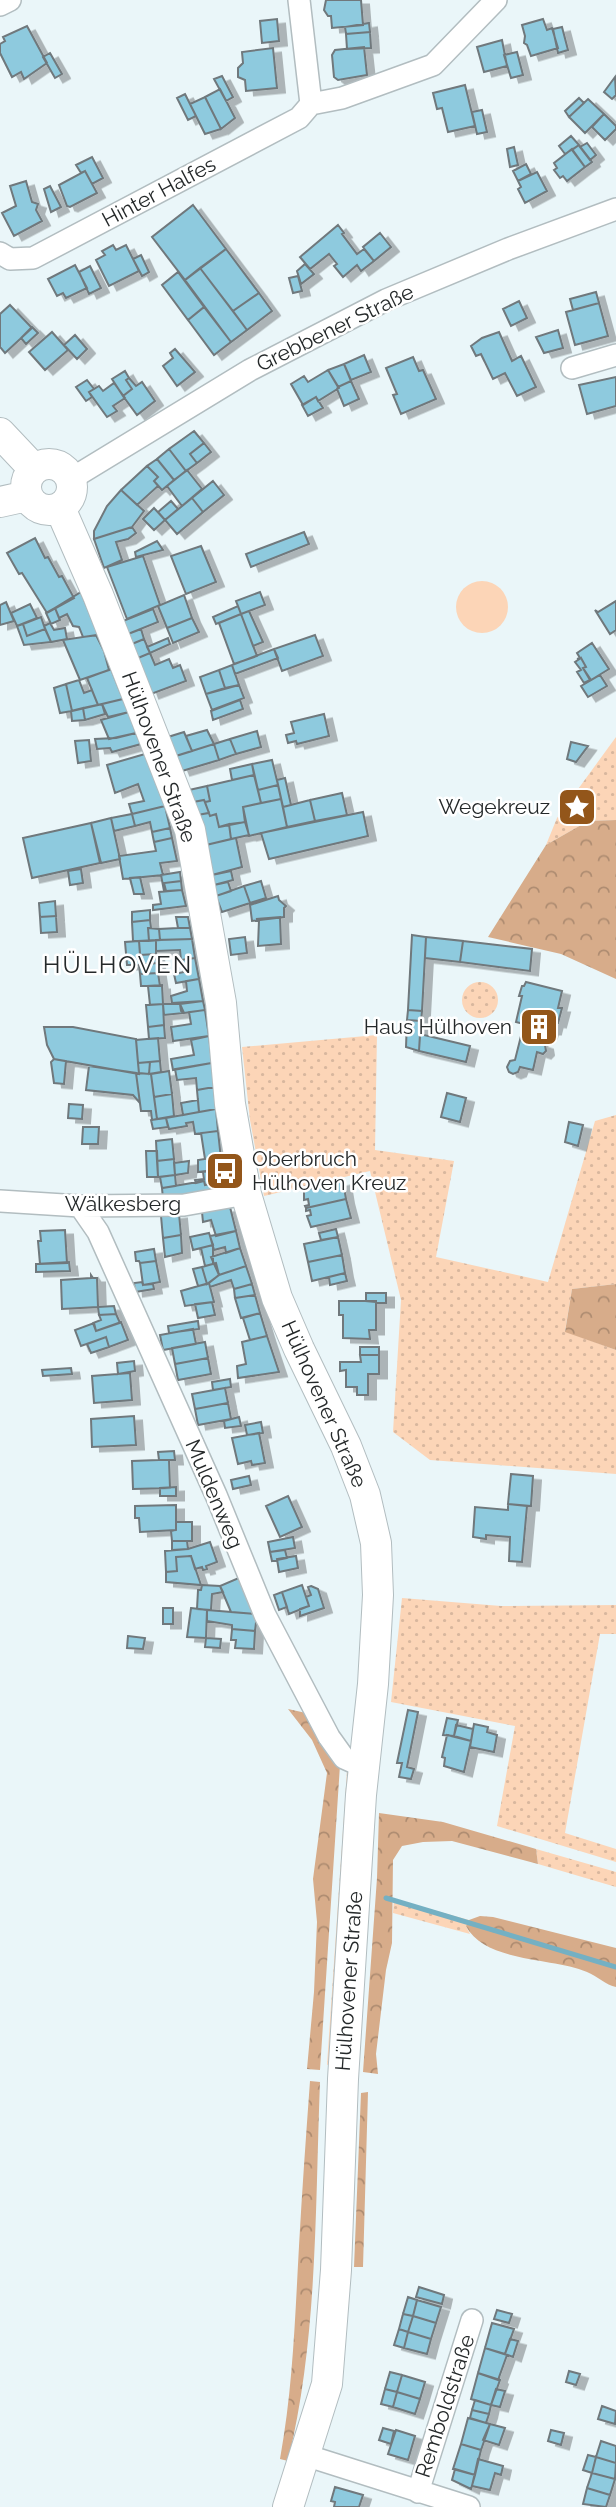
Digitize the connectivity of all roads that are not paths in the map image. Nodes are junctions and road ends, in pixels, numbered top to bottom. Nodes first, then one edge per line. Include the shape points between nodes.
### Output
1 (10, 0) edge
2 (299, 0) edge
3 (496, 0) edge
4 (0, 5) edge
5 (311, 104) junction
6 (616, 209) edge
7 (0, 253) edge
8 (616, 355) edge
9 (572, 368) dead end
10 (0, 433) edge
11 (71, 479) junction
12 (20, 489) edge
13 (60, 508) junction
14 (246, 1194) junction
15 (0, 1201) edge
16 (80, 1206) junction
17 (364, 1767) junction
18 (472, 2320) dead end
19 (305, 2455) junction
20 (418, 2492) junction
21 (288, 2507) edge
22 (469, 2507) edge

1 - 4 street
2 - 5 street
3 - 5 street, Hinter Halfes via 433,65 342,98
5 - 7 street, Hinter Halfes via 299,118 33,258 10,259
6 - 11 street, Grebbener Straße via 386,300 250,370
8 - 9 street
10 - 12 main road
11 - 12 main road via 55,465 41,466
11 - 13 main road via 71,496
12 - 13 main road via 41,509
13 - 14 main road, Hülhovener Straße via 190,830 221,1003 230,1104
14 - 16 street, Wälkesberg via 184,1205
14 - 17 main road, Hülhovener Straße via 277,1298 351,1458 376,1543 373,1684
15 - 16 street, Wälkesberg
16 - 17 street, Muldenweg via 98,1232 265,1615 329,1737 344,1758
17 - 19 main road, Hülhovener Straße via 327,2384
18 - 20 street, Remboldstraße
19 - 20 street
19 - 21 main road, Hülhovener Straße
20 - 22 street

